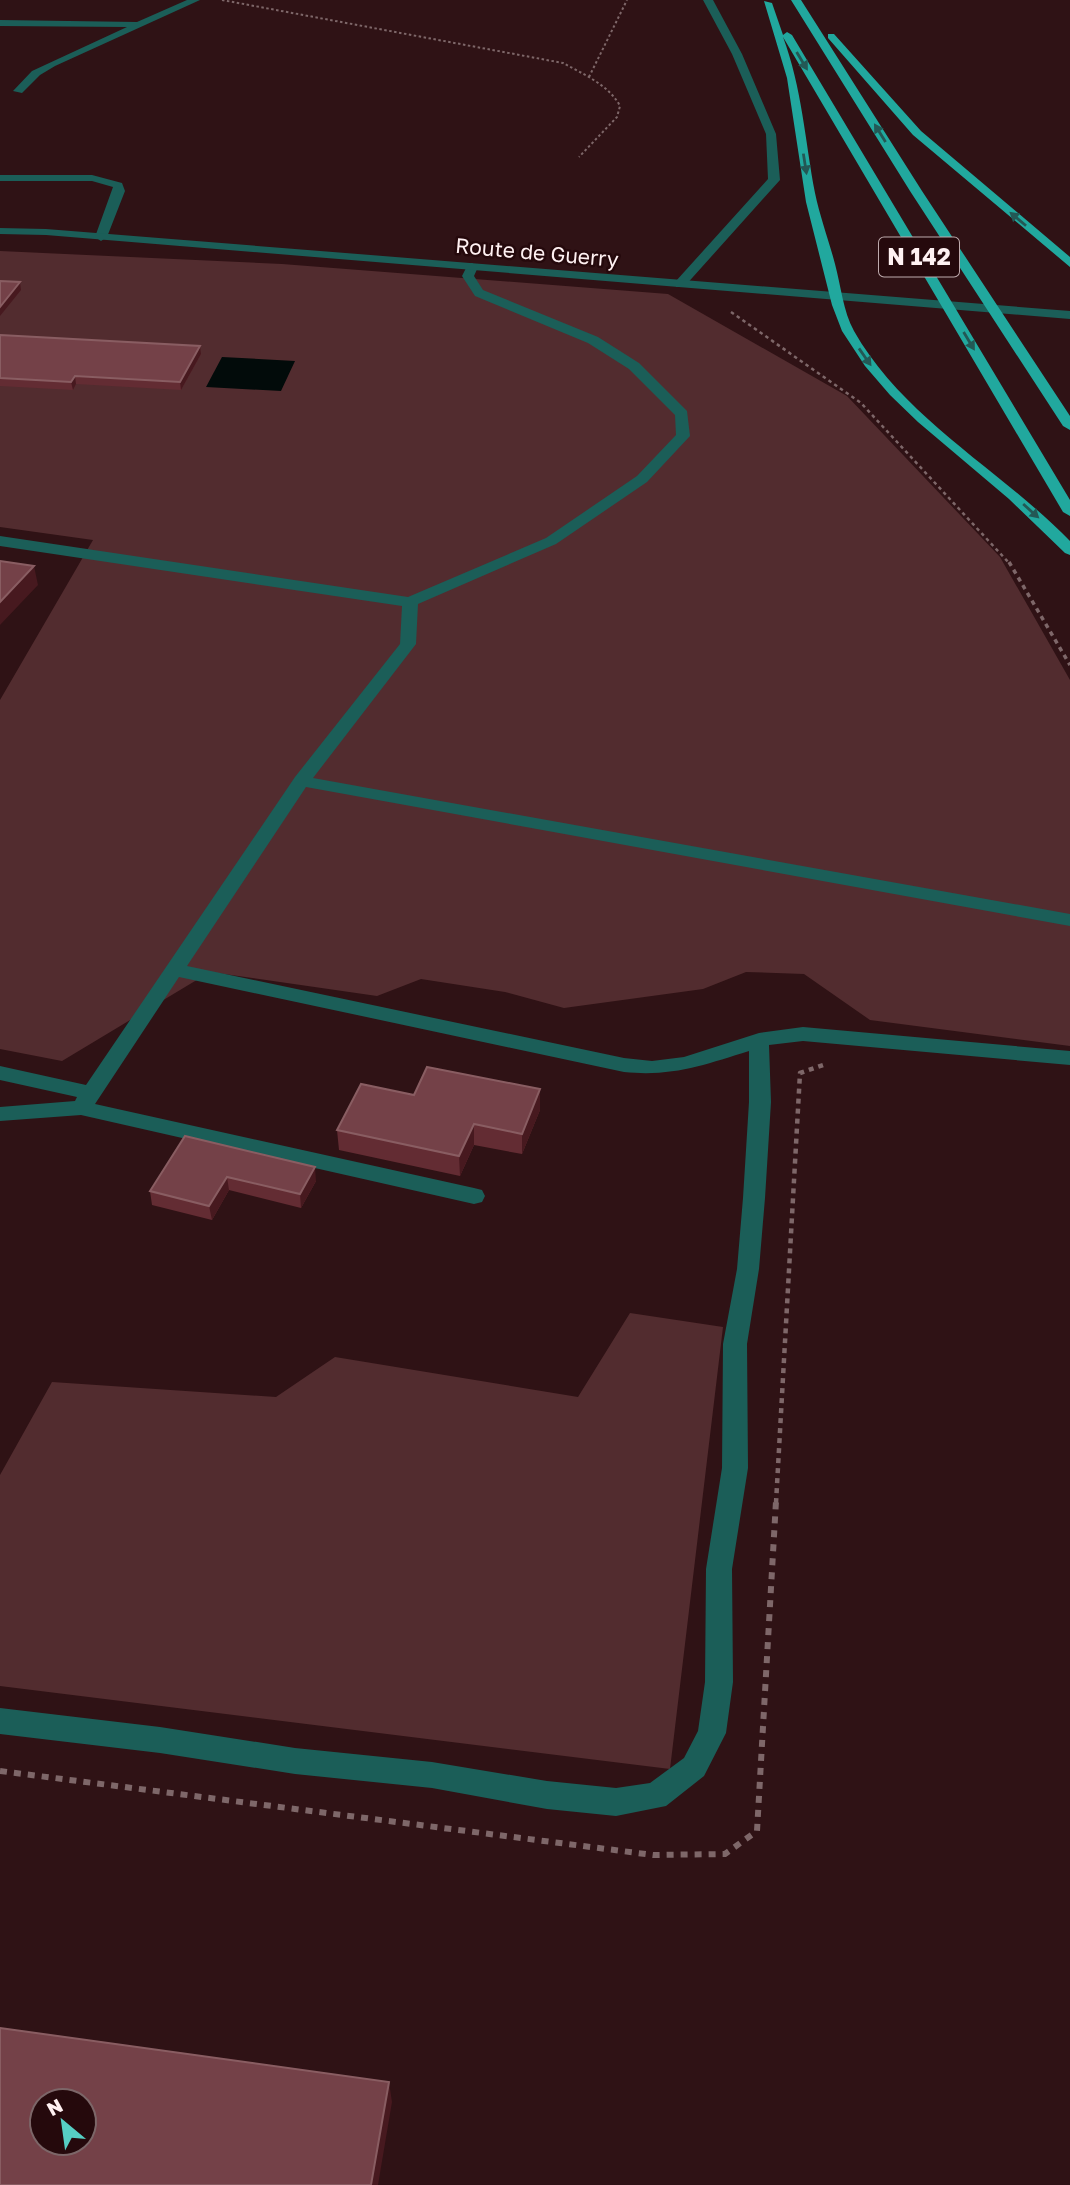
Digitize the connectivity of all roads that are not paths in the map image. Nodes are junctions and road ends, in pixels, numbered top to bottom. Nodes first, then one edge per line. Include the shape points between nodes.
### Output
1 (195, 0) edge
2 (708, 0) edge
3 (796, 0) edge
4 (802, 0) edge
5 (767, 1) edge
6 (0, 23) edge
7 (141, 24) junction
8 (18, 91) dead end
9 (0, 178) edge
10 (0, 231) edge
11 (101, 237) junction
12 (1070, 263) edge
13 (472, 267) junction
14 (687, 284) junction
15 (836, 296) junction
16 (1070, 314) edge
17 (1070, 426) edge
18 (1070, 512) edge
19 (0, 541) edge
20 (1070, 550) edge
21 (410, 602) junction
22 (301, 782) junction
23 (1070, 919) edge
24 (173, 969) junction
25 (759, 1040) junction
26 (1070, 1058) edge
27 (0, 1073) edge
28 (86, 1100) junction
29 (0, 1114) edge
30 (474, 1196) dead end
31 (0, 1721) edge

1 - 7 street
2 - 14 street via 771,134 774,180
17 -> 3 highway, N 142
12 -> 4 highway via 917,133
5 -> 15 highway via 792,79 808,187
5 -> 18 highway, N 142
6 - 7 street
7 - 8 street via 52,64
9 - 11 street via 92,178 118,185
10 - 11 street, Route de Guerry
11 - 13 street, Route de Guerry
13 - 14 street, Route de Guerry
13 - 21 street via 468,276 479,293 593,340 634,366 682,414 683,436 642,479 551,541
14 - 15 street, Route de Guerry
15 - 16 street, Route de Guerry
15 -> 20 highway via 848,332 904,402 1054,531
19 - 21 street
21 - 22 street via 408,644
22 - 23 street
22 - 24 street
24 - 25 street via 624,1065 686,1064
24 - 28 street
25 - 26 street via 803,1034
25 - 31 street via 760,1102 750,1245 735,1343 735,1468 719,1569 719,1682 712,1733 694,1767 656,1796 616,1802
27 - 28 street
28 - 29 street
28 - 30 street

